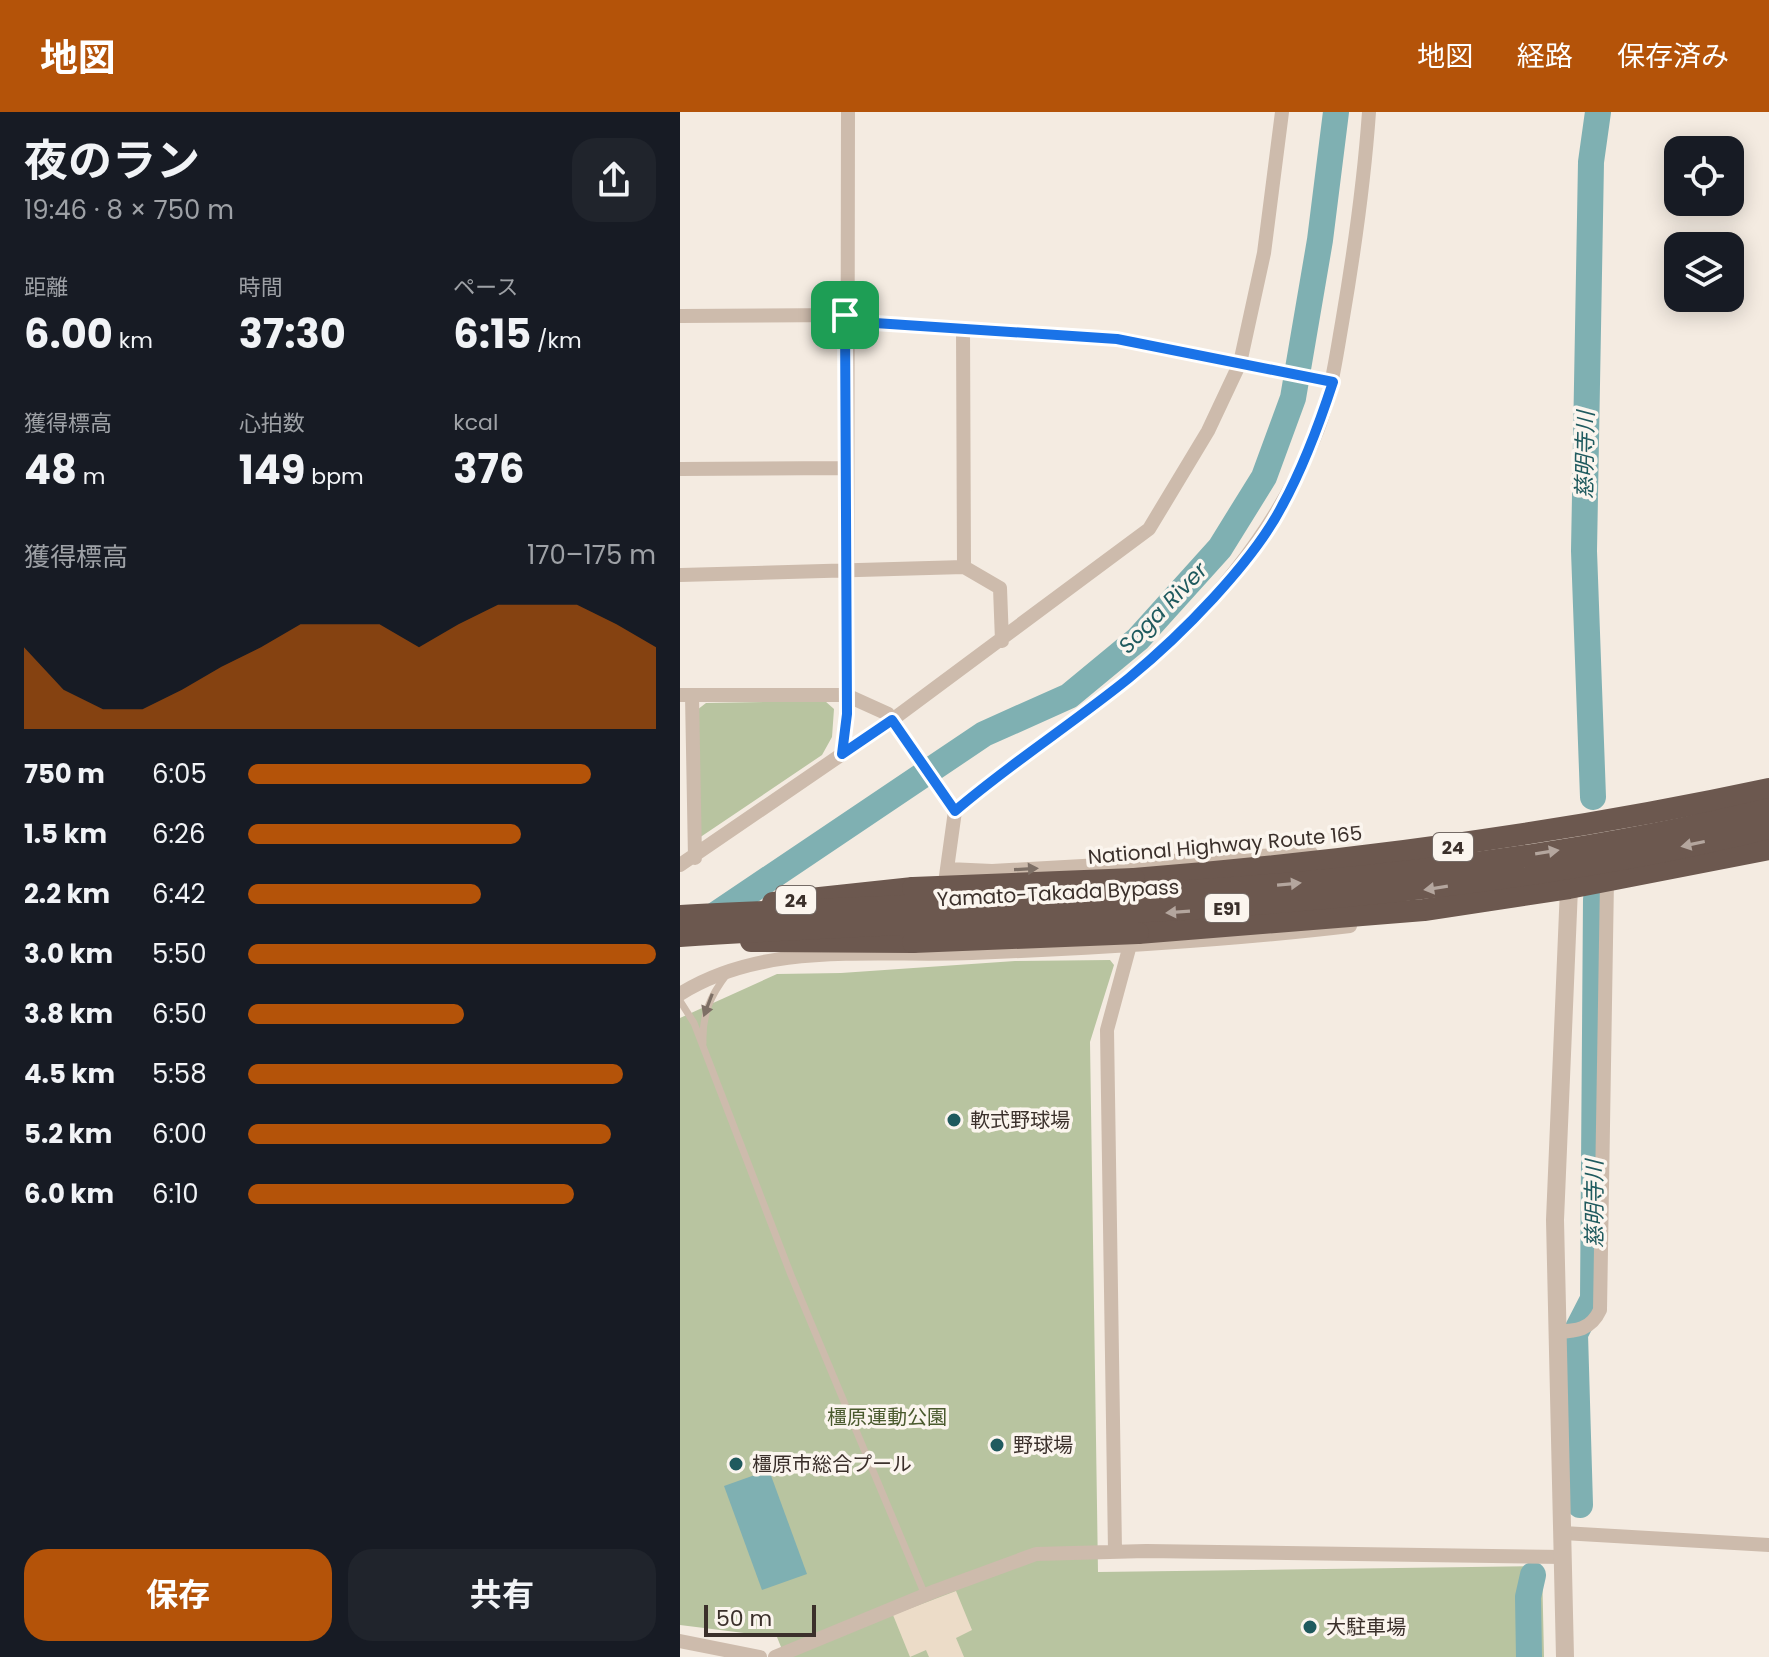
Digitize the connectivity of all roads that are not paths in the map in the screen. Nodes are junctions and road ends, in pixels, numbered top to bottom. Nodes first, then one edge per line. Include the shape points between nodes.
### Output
1 (848, 112) edge
2 (1282, 112) edge
3 (1369, 112) edge
4 (845, 315) junction
5 (680, 316) edge
6 (963, 328) junction
7 (1247, 365) junction
8 (1333, 382) junction
9 (845, 468) junction
10 (680, 469) edge
11 (964, 567) junction
12 (846, 572) junction
13 (680, 575) edge
14 (1002, 641) junction
15 (686, 695) edge
16 (846, 695) junction
17 (895, 724) junction
18 (842, 754) junction
19 (1769, 789) edge
20 (953, 808) junction
21 (1769, 809) edge
22 (1769, 828) edge
23 (1769, 849) edge
24 (1428, 850) junction
25 (695, 858) junction
26 (680, 865) edge
27 (948, 869) junction
28 (1607, 880) junction
29 (1569, 888) junction
30 (680, 915) edge
31 (680, 939) edge
32 (1134, 939) junction
33 (918, 954) junction
34 (733, 967) junction
35 (680, 994) edge
36 (680, 1001) edge
37 (703, 1049) junction
38 (1570, 1331) junction
39 (1563, 1533) junction
40 (1769, 1545) edge
41 (1115, 1551) junction
42 (1563, 1557) junction
43 (925, 1595) junction
44 (680, 1641) edge
45 (760, 1657) edge
46 (775, 1657) edge
47 (1565, 1657) edge

1 - 4 street
2 - 7 street
3 - 8 street via 1364,182
4 - 5 street
4 - 6 street via 875,323
4 - 9 street
6 - 7 street via 1117,339
6 - 11 street
7 - 8 street
7 - 14 street via 1149,529
8 - 20 street via 1281,509 1233,574 1129,678
9 - 10 street
9 - 12 street
11 - 12 street
11 - 14 street via 1000,588
12 - 13 street
12 - 16 street
14 - 17 street
15 - 16 street
15 - 25 street
16 - 17 street via 888,714
16 - 18 street
17 - 18 street
17 - 20 street
18 - 25 street
19 - 24 highway, National Highway Route 165 / 24 via 1557,831
20 - 27 street
30 -> 21 highway, Yamato-Takada Bypass / E91, bridge via 1152,894 1355,877 1641,837
22 -> 31 highway, Yamato-Takada Bypass / E91, bridge via 1647,854 1401,894
23 - 28 highway, 24
27 -> 24 street
24 - 30 highway, National Highway Route 165 / 24, bridge via 1134,879 913,888
25 - 26 street
27 - 33 street
28 - 29 highway, 24
28 - 38 street via 1600,1303 1596,1317
29 - 32 highway, 24 via 1424,910
29 - 38 street via 1556,1183
31 - 32 highway, 24, bridge
32 - 33 street
32 - 41 street via 1107,1030
33 - 34 street via 789,956
34 - 35 street
34 -> 37 lane via 711,994 702,1021
36 - 37 lane
37 - 43 lane
38 - 39 street
39 - 40 street
39 - 42 street
41 - 42 street
41 - 43 street via 1036,1554
42 - 47 street
43 - 46 street
44 - 45 street

